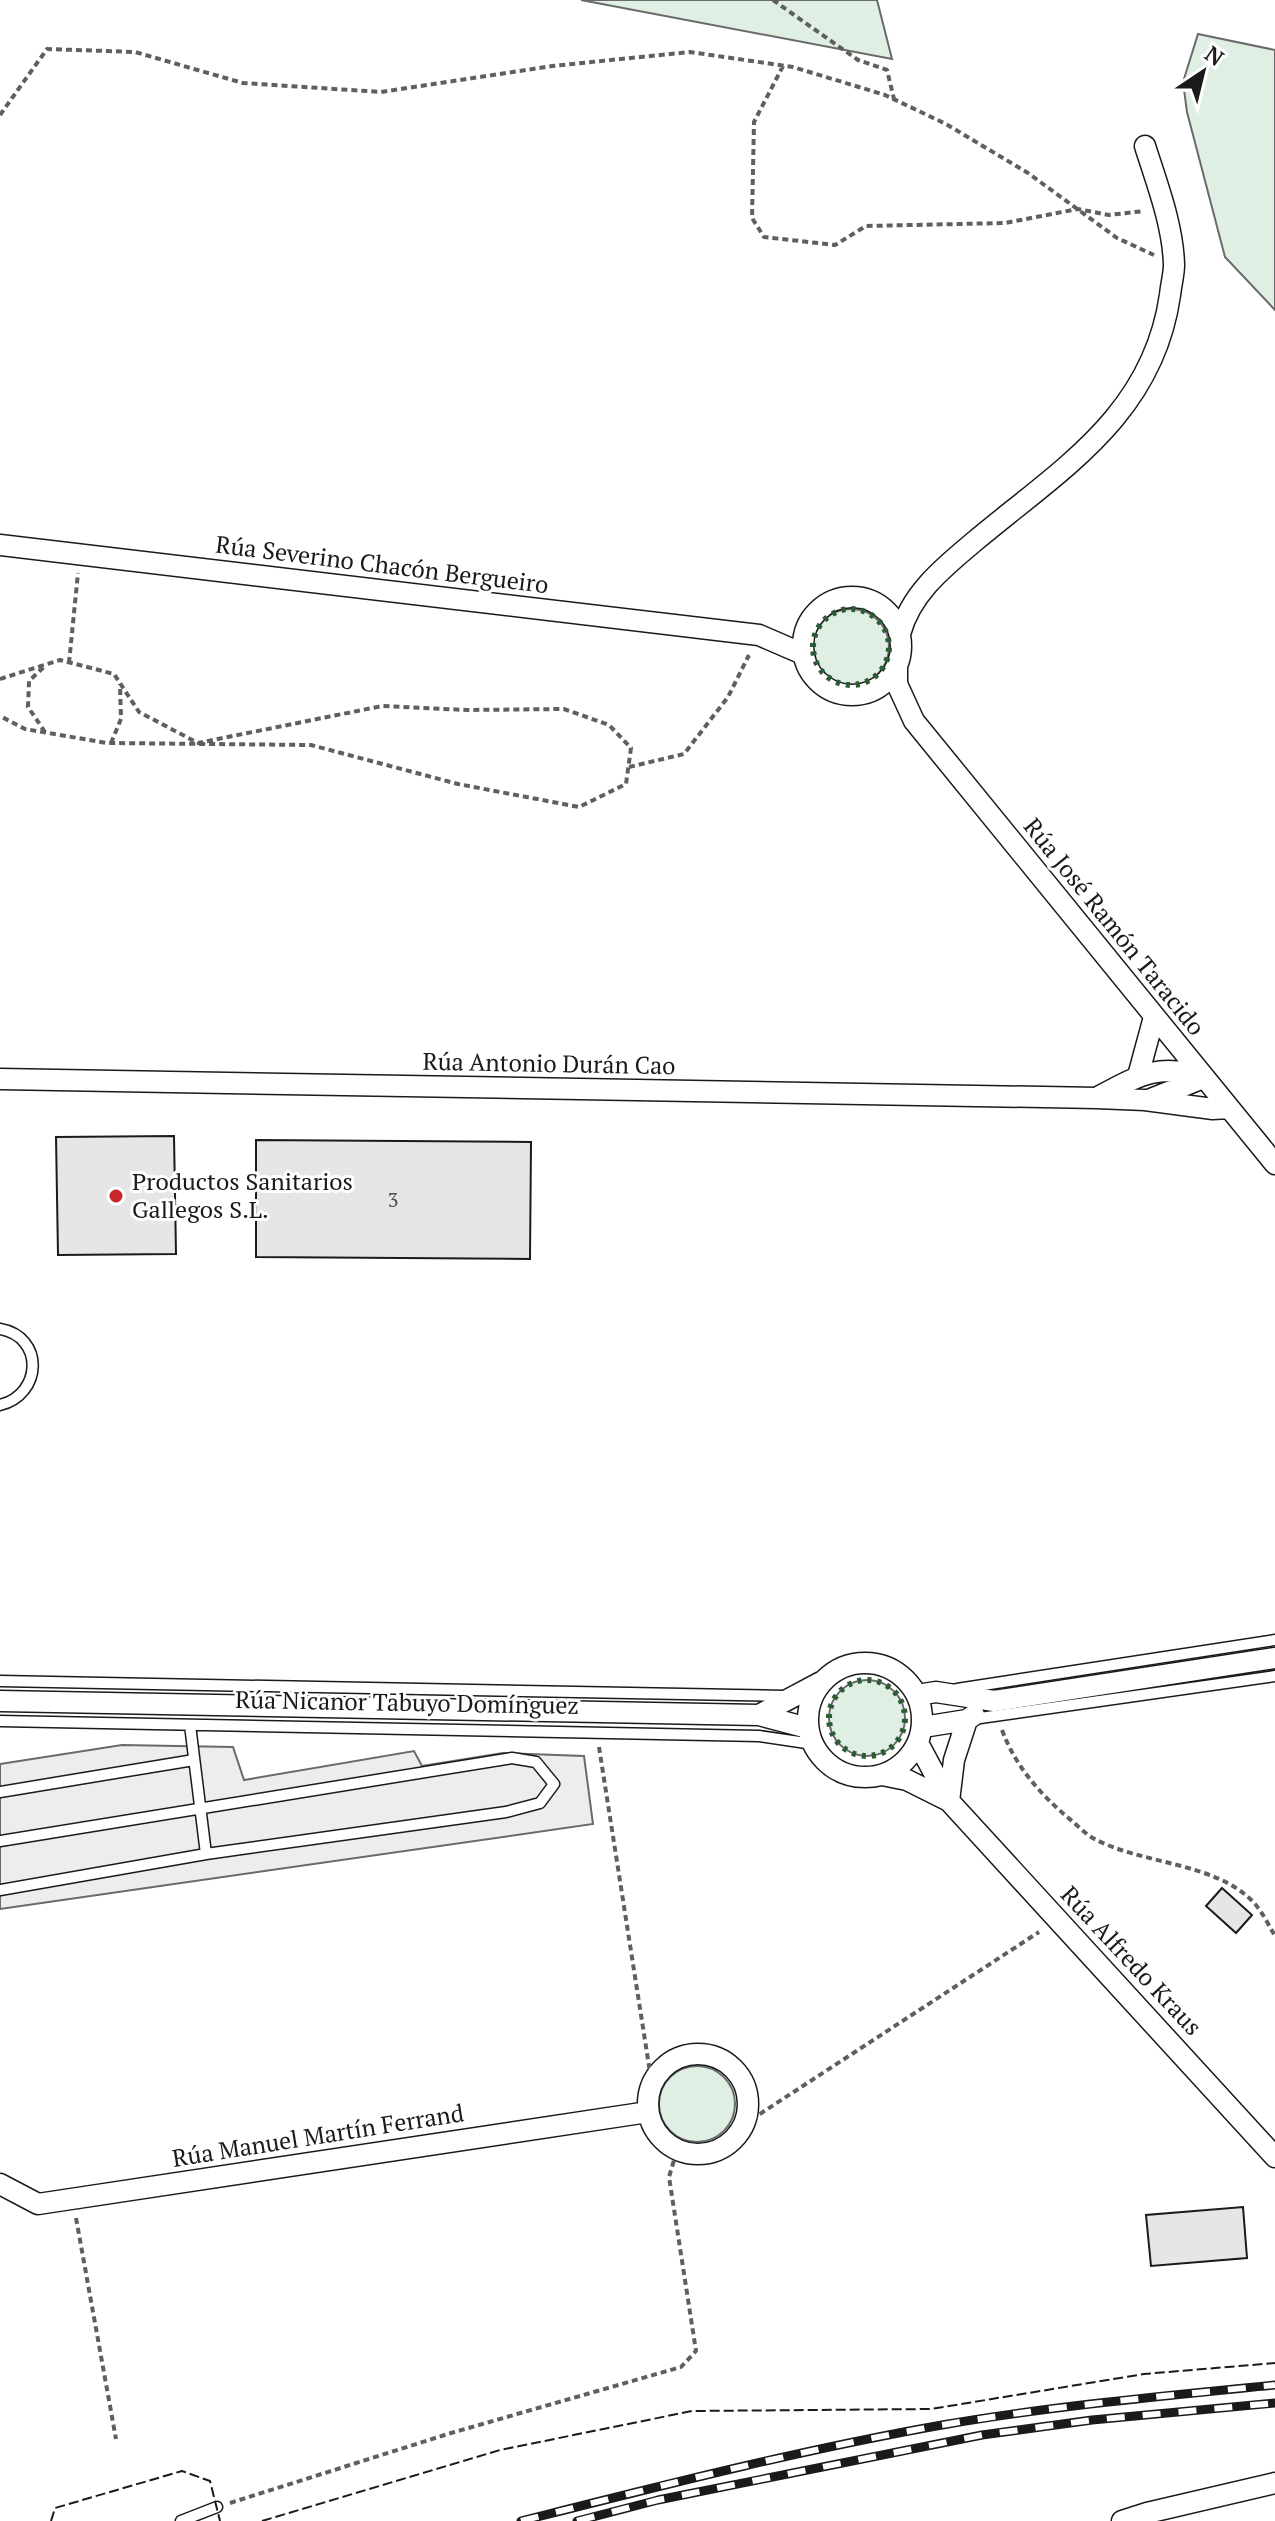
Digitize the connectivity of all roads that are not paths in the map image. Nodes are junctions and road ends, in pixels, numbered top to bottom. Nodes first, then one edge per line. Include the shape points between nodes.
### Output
1 (1145, 146) dead end
2 (0, 545) edge
3 (926, 585) junction
4 (877, 604) junction
5 (811, 619) junction
6 (900, 634) junction
7 (759, 635) junction
8 (803, 654) junction
9 (897, 667) junction
10 (864, 694) junction
11 (914, 721) junction
12 (1154, 1017) junction
13 (1138, 1076) junction
14 (1203, 1078) junction
15 (0, 1079) edge
16 (1097, 1098) junction
17 (1145, 1100) junction
18 (1228, 1108) junction
19 (1275, 1164) edge
20 (0, 1329) edge
21 (0, 1405) edge
22 (1275, 1640) edge
23 (1275, 1658) edge
24 (1275, 1676) edge
25 (0, 1681) edge
26 (821, 1682) junction
27 (927, 1694) junction
28 (794, 1697) junction
29 (0, 1701) edge
30 (995, 1708) junction
31 (759, 1715) junction
32 (967, 1720) junction
33 (0, 1721) edge
34 (190, 1725) junction
35 (920, 1735) junction
36 (811, 1736) junction
37 (194, 1760) junction
38 (882, 1775) junction
39 (0, 1792) edge
40 (949, 1801) junction
41 (201, 1809) junction
42 (0, 1841) edge
43 (206, 1854) junction
44 (0, 1890) edge
45 (648, 2112) junction
46 (1275, 2157) edge
47 (0, 2184) edge
48 (1275, 2483) edge
49 (217, 2507) road end
50 (181, 2521) edge
51 (1122, 2521) edge

1 - 3 street via 1165,208 1174,265 1154,359 1095,443
2 - 7 street, Rúa Severino Chacón Bergueiro
3 - 4 street
3 - 6 street
4 - 5 street via 849,597 834,600
4 - 6 street
5 - 7 street, Rúa Severino Chacón Bergueiro
5 - 8 street
6 - 9 street
7 - 8 street, Rúa Severino Chacón Bergueiro
8 - 10 street via 825,687
9 - 10 street via 889,680
9 - 11 street, Rúa José Ramón Taracido via 897,684
10 - 11 street, Rúa José Ramón Taracido
11 - 12 street, Rúa José Ramón Taracido
12 - 13 street
12 - 14 street, Rúa José Ramón Taracido
13 - 14 street, Rúa Antonio Durán Cao via 1183,1070
13 - 16 street, Rúa Antonio Durán Cao
14 - 17 street, Rúa Antonio Durán Cao
14 - 18 street, Rúa José Ramón Taracido
15 - 16 street, Rúa Antonio Durán Cao
16 - 17 street, Rúa Antonio Durán Cao
17 - 18 street, Rúa Antonio Durán Cao
18 - 19 street, Rúa José Ramón Taracido
20 - 21 lane via 26,1345 33,1374 25,1391
22 - 27 lane
23 - 30 street
24 - 30 lane
25 - 28 lane, Rúa Nicanor Tabuyo Domínguez
26 - 27 street via 848,1665 864,1662 896,1671
26 - 28 street, Rúa Nicanor Tabuyo Domínguez
26 - 36 street via 808,1712
27 - 30 street
27 - 35 street
28 - 31 street, Rúa Nicanor Tabuyo Domínguez
29 - 31 street, Rúa Nicanor Tabuyo Domínguez
30 - 32 street
31 - 36 street, Rúa Nicanor Tabuyo Domínguez
32 - 35 street
32 - 40 street via 954,1760
33 - 34 lane, Rúa Nicanor Tabuyo Domínguez
34 - 36 lane, Rúa Nicanor Tabuyo Domínguez
34 - 37 lane
35 - 38 street via 903,1762
35 - 40 street, Rúa Alfredo Kraus
36 - 38 street via 822,1758 835,1768 850,1775
37 - 39 lane
37 - 41 lane
38 - 40 street, Rúa Alfredo Kraus via 907,1780
40 - 46 street, Rúa Alfredo Kraus
41 - 42 lane
41 - 43 lane
41 - 43 lane via 512,1758 536,1762 554,1784 540,1803 506,1812
43 - 44 lane
45 - 45 street via 663,2140 677,2150 708,2154 733,2141 743,2125 747,2091 740,2076 720,2059 684,2056 658,2073
45 - 47 street, Rúa Manuel Martín Ferrand via 38,2204
48 - 51 street
49 - 50 lane

